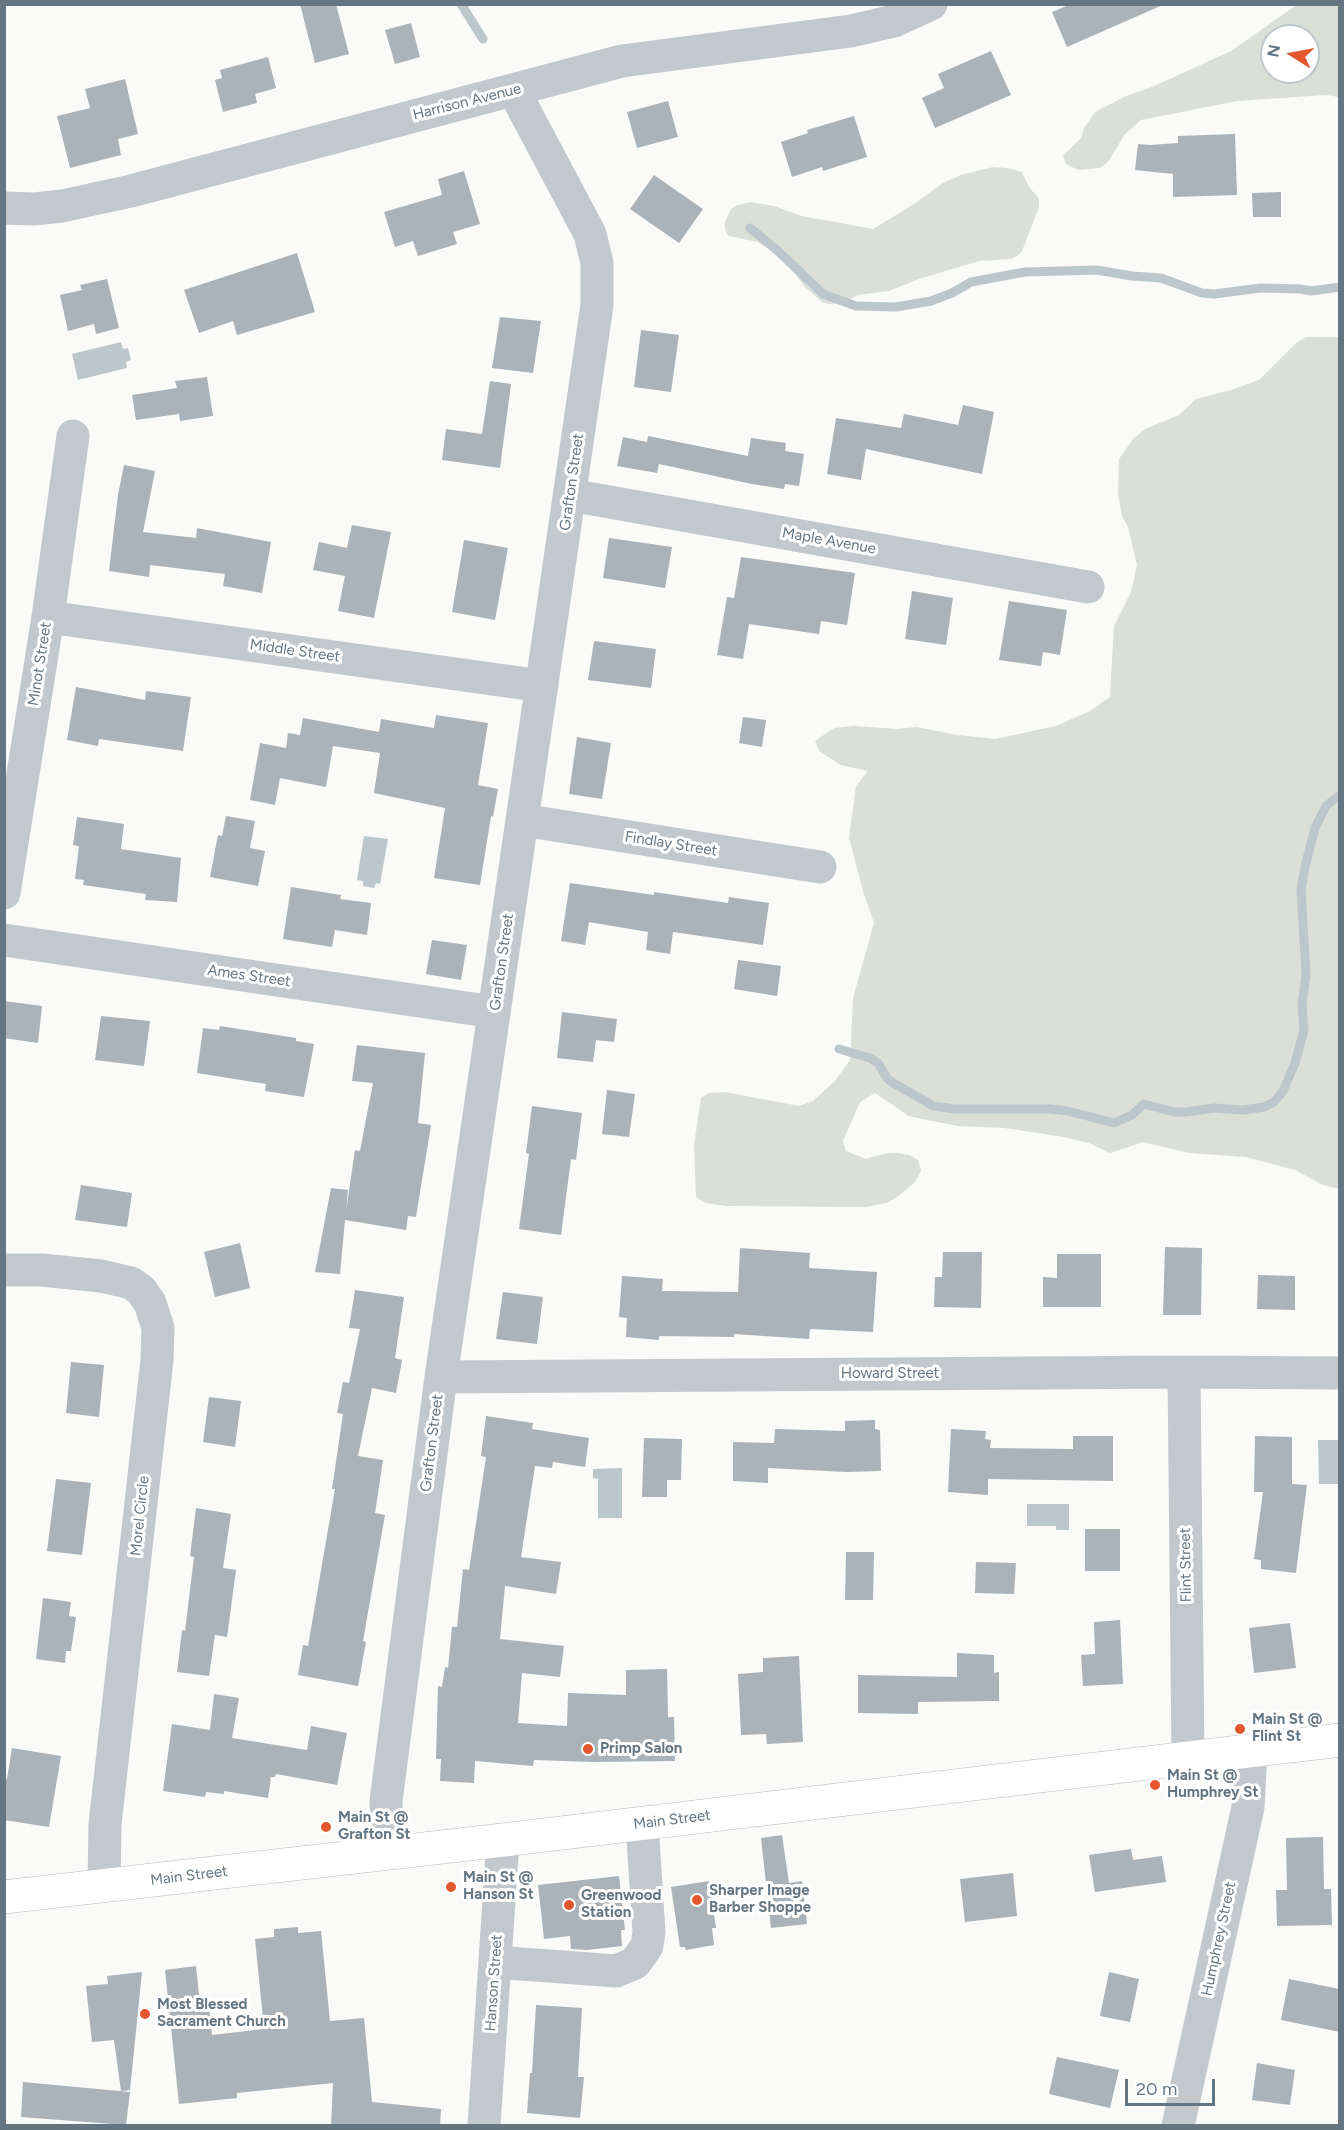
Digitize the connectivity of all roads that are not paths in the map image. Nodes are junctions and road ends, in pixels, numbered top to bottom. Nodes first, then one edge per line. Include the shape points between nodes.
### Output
1 (931, 4) edge
2 (514, 91) junction
3 (4, 208) edge
4 (73, 436) dead end
5 (570, 495) junction
6 (1088, 587) dead end
7 (48, 617) junction
8 (542, 686) junction
9 (522, 820) junction
10 (820, 867) dead end
11 (4, 893) edge
12 (4, 940) edge
13 (494, 1011) junction
14 (4, 1270) edge
15 (1184, 1372) junction
16 (1340, 1373) edge
17 (441, 1377) junction
18 (1340, 1740) edge
19 (1251, 1750) junction
20 (1188, 1759) junction
21 (642, 1824) junction
22 (504, 1840) junction
23 (388, 1853) junction
24 (104, 1886) junction
25 (4, 1897) edge
26 (495, 1962) junction
27 (484, 2126) edge
28 (1178, 2126) edge

1 - 2 street, Harrison Avenue via 875,27 622,61
2 - 3 street, Harrison Avenue via 131,191 62,206
2 - 5 street, Grafton Street via 590,234 597,263 597,305
4 - 7 street, Minot Street
5 - 6 street, Maple Avenue
5 - 8 street, Grafton Street
7 - 8 street, Middle Street
7 - 11 street, Minot Street
8 - 9 street, Grafton Street
9 - 10 street, Findlay Street
9 - 13 street, Grafton Street
12 - 13 street, Ames Street
13 - 17 street, Grafton Street
14 - 24 street, Morel Circle via 101,1276 131,1283 150,1303 158,1328 105,1824
15 - 16 street, Howard Street
15 - 17 street, Howard Street
15 - 20 street, Flint Street
17 - 23 street, Grafton Street via 386,1801
18 - 19 main road, Main Street
19 - 20 main road, Main Street
19 - 28 street, Humphrey Street via 1248,1807
20 - 21 main road, Main Street
21 - 22 main road, Main Street
21 - 26 street via 649,1940 635,1964 616,1971
22 - 23 main road, Main Street
22 - 26 street, Hanson Street
23 - 24 main road, Main Street
24 - 25 main road, Main Street
26 - 27 street, Hanson Street

